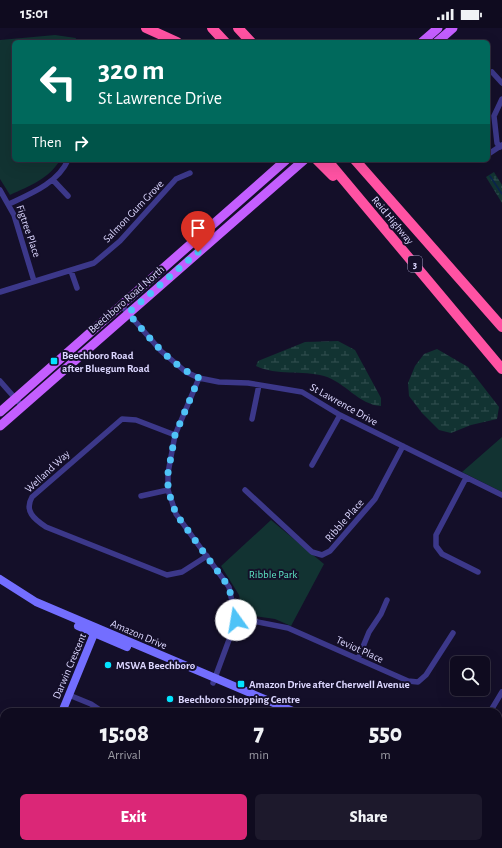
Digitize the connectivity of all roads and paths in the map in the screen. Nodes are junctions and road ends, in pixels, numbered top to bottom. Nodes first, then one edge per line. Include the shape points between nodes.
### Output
1 (146, 28) edge
2 (212, 28) edge
3 (238, 28) edge
4 (244, 28) edge
5 (438, 28) edge
6 (453, 28) edge
7 (173, 40) edge
8 (223, 40) edge
9 (249, 40) edge
10 (253, 40) edge
11 (424, 40) edge
12 (439, 40) edge
13 (492, 72) dead end
14 (502, 83) edge
15 (502, 99) edge
16 (501, 146) edge
17 (490, 153) dead end
18 (67, 162) edge
19 (284, 162) edge
20 (302, 162) edge
21 (319, 162) edge
22 (330, 162) edge
23 (357, 162) edge
24 (190, 173) dead end
25 (53, 180) junction
26 (0, 190) edge
27 (68, 196) dead end
28 (9, 204) junction
29 (71, 271) junction
30 (34, 281) junction
31 (77, 288) dead end
32 (0, 292) edge
33 (121, 306) junction
34 (128, 313) junction
35 (465, 324) junction
36 (502, 327) edge
37 (502, 369) edge
38 (199, 378) junction
39 (0, 381) edge
40 (259, 385) junction
41 (16, 398) junction
42 (22, 406) junction
43 (0, 412) edge
44 (340, 415) junction
45 (252, 419) dead end
46 (0, 426) edge
47 (175, 435) junction
48 (403, 446) junction
49 (312, 464) dead end
50 (466, 478) junction
51 (168, 490) junction
52 (245, 490) dead end
53 (502, 495) edge
54 (141, 496) dead end
55 (207, 556) junction
56 (478, 572) dead end
57 (0, 580) edge
58 (0, 586) edge
59 (387, 600) dead end
60 (236, 620) junction
61 (95, 631) junction
62 (453, 633) dead end
63 (358, 659) junction
64 (213, 681) junction
65 (502, 692) edge
66 (69, 695) junction
67 (64, 708) edge
68 (97, 708) edge
69 (273, 708) edge
70 (284, 708) edge
71 (492, 708) edge

1 - 7 highway
2 - 8 highway
3 - 9 highway
4 - 10 highway
5 - 11 main road
6 - 12 main road
13 - 14 street
15 - 16 street via 494,116 497,143
16 - 17 street
18 - 25 street
19 - 33 main road, Beechboro Road North
20 - 34 main road, Beechboro Road North
21 - 35 highway via 427,278
22 - 35 highway, Reid Highway / 3
23 - 36 highway, Reid Highway / 3
24 - 29 street, Salmon Gum Grove via 176,180 120,241 94,263
25 - 27 street
25 - 28 street
26 - 28 street, Figtree Place
28 - 30 street, Figtree Place
29 - 30 street, Salmon Gum Grove
29 - 31 street
30 - 32 street, Salmon Gum Grove
33 - 34 street, St Lawrence Drive
33 - 41 main road, Beechboro Road North
34 - 38 street, St Lawrence Drive via 173,363
34 - 42 main road, Beechboro Road North
35 - 37 highway, Reid Highway / 3
38 - 40 street, St Lawrence Drive
38 - 47 street
39 - 41 street
40 - 44 street, St Lawrence Drive via 302,392
40 - 45 street
41 - 42 street
41 - 43 main road, Beechboro Road North
42 - 46 main road, Beechboro Road North
44 - 48 street, St Lawrence Drive
44 - 49 street
47 - 51 street via 168,473
47 - 55 street, Welland Way via 136,420 122,419 32,496 28,509 32,516 46,527 167,575 182,572
48 - 50 street, St Lawrence Drive
48 - 52 street, Ribble Place via 369,508 330,551 322,555 312,552
50 - 53 street, St Lawrence Drive
50 - 56 street via 436,535 436,546 442,554
51 - 54 street
51 - 55 street via 176,514
55 - 60 street via 229,587
57 - 61 street, Amazon Drive via 36,602
58 - 61 street, Amazon Drive via 30,604
59 - 63 street
60 - 63 street, Teviot Place via 288,628
60 - 64 street
61 - 64 street, Amazon Drive
61 - 66 street, Darwin Crescent
62 - 63 street, Teviot Place via 426,675 418,682 408,681
64 - 69 street, Amazon Drive
64 - 70 street, Amazon Drive
65 - 71 street
66 - 67 street, Darwin Crescent
66 - 68 street

